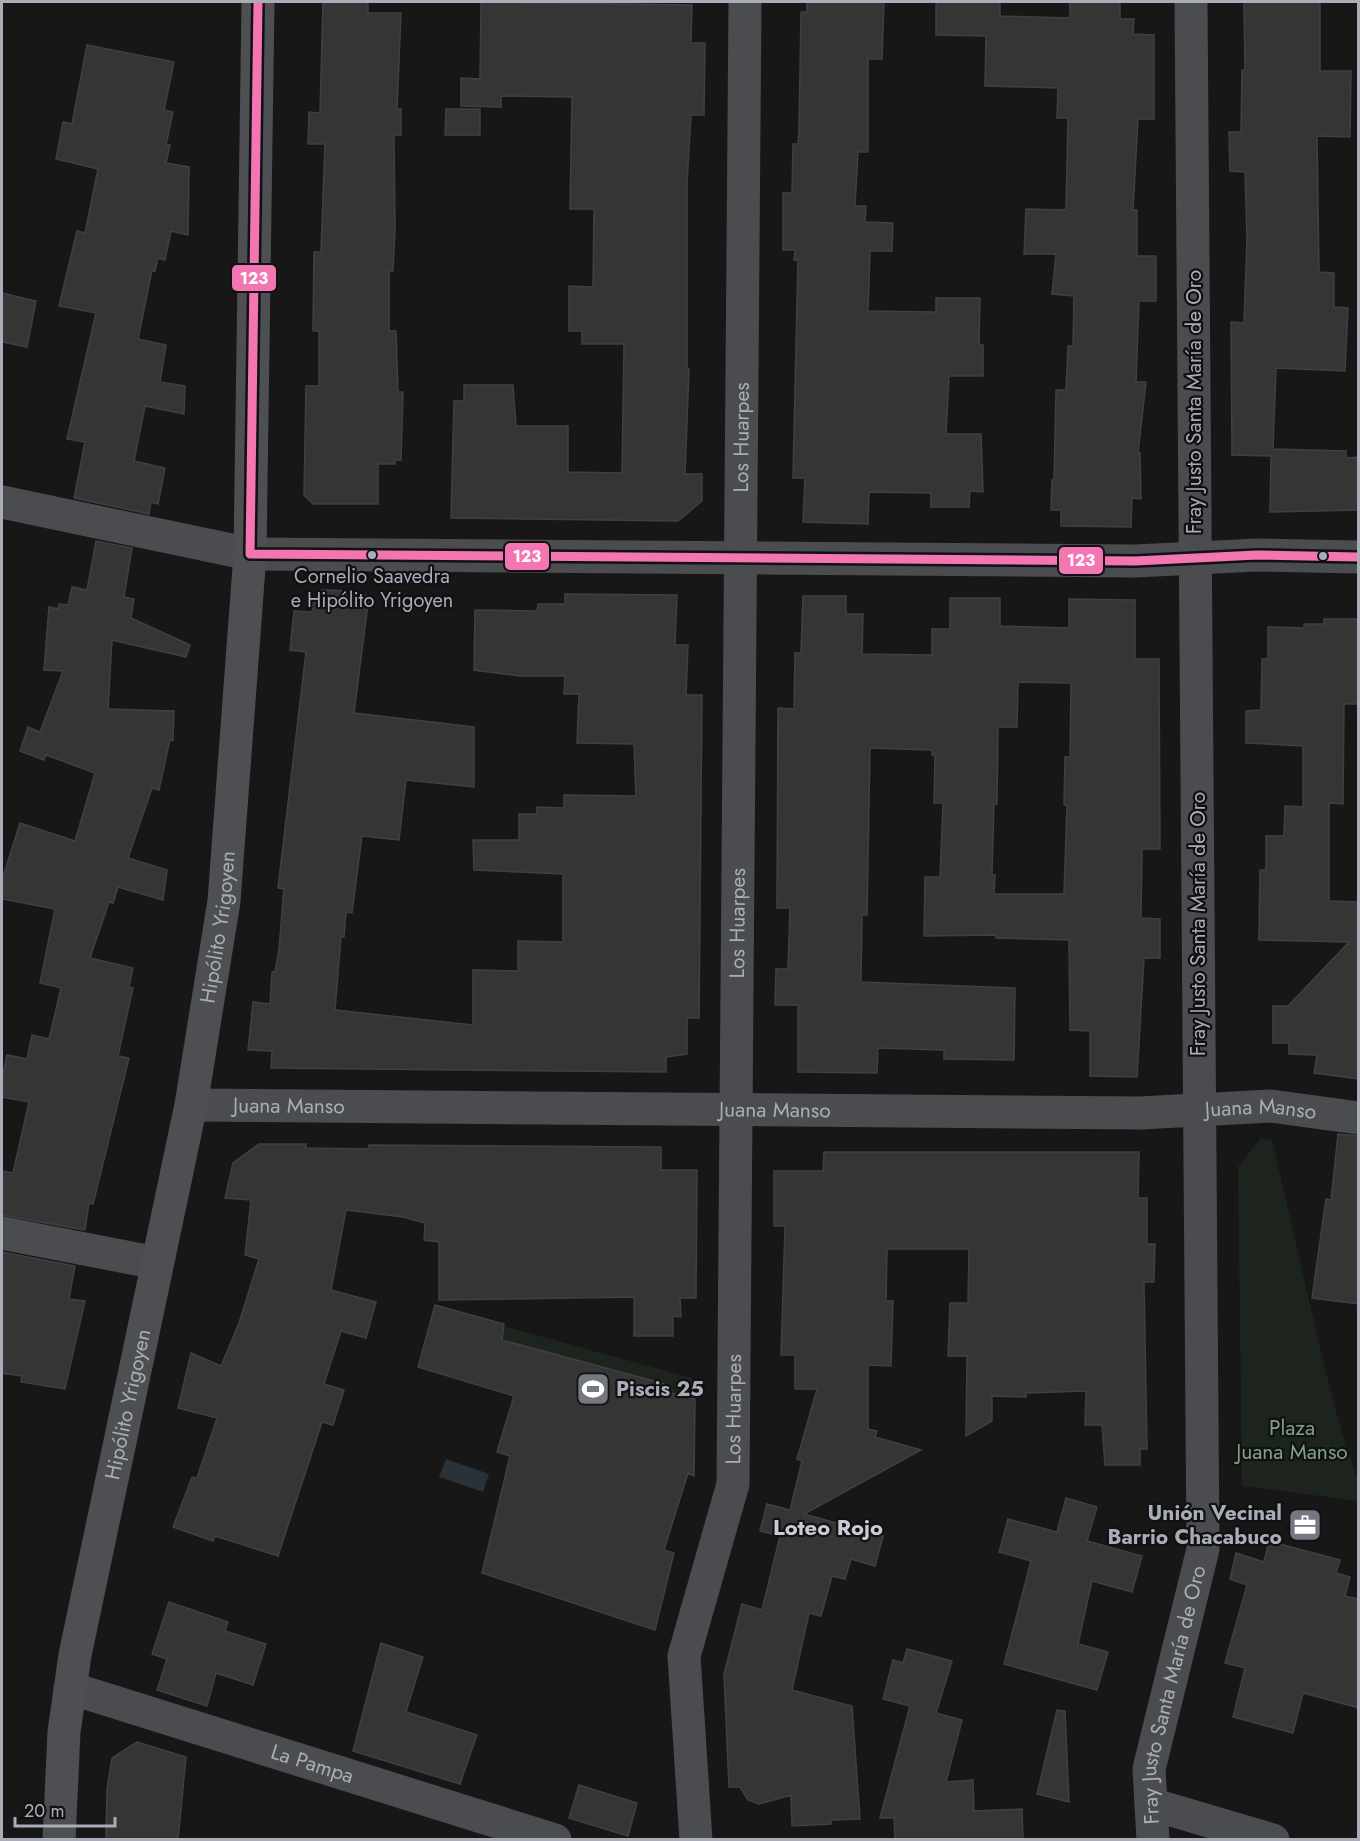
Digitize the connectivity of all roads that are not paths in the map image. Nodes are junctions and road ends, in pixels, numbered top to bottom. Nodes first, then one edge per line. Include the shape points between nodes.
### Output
1 (258, 2) edge
2 (745, 2) edge
3 (1191, 2) edge
4 (2, 501) edge
5 (250, 554) junction
6 (1359, 556) edge
7 (740, 558) junction
8 (1195, 558) junction
9 (190, 1105) junction
10 (736, 1110) junction
11 (1200, 1110) junction
12 (1359, 1118) edge
13 (2, 1233) edge
14 (157, 1263) junction
15 (70, 1688) junction
16 (1151, 1804) junction
17 (59, 1839) edge
18 (555, 1839) edge
19 (696, 1839) edge
20 (1153, 1839) edge
21 (1273, 1839) edge

1 - 5 main road, Hipólito Yrigoyen
2 - 7 street, Los Huarpes
3 - 8 street, Fray Justo Santa María de Oro
4 - 5 street
5 - 7 street
5 - 9 main road, Hipólito Yrigoyen via 224,901
6 - 8 street
7 - 8 street
7 - 10 street, Los Huarpes
8 - 11 street, Fray Justo Santa María de Oro
9 - 10 street, Juana Manso
9 - 14 main road, Hipólito Yrigoyen
10 - 11 street, Juana Manso
10 - 19 street, Los Huarpes via 733,1484 684,1656
11 - 12 street, Juana Manso via 1271,1106
11 - 16 street, Fray Justo Santa María de Oro via 1203,1549 1149,1769
13 - 14 street
14 - 15 main road, Hipólito Yrigoyen
15 - 17 main road, Hipólito Yrigoyen via 60,1778
15 - 18 street, La Pampa
16 - 20 street, Fray Justo Santa María de Oro
16 - 21 street

